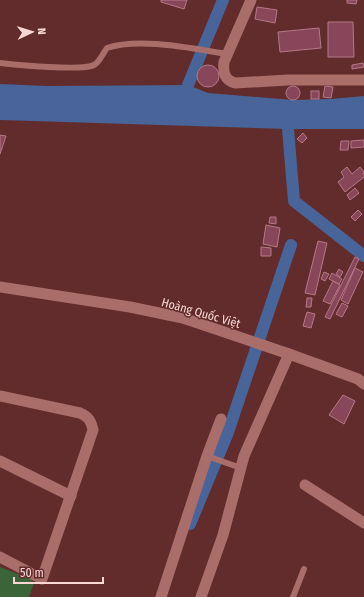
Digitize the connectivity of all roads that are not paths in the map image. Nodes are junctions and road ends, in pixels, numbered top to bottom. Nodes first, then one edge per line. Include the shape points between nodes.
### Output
1 (251, 0) edge
2 (228, 54) junction
3 (0, 64) edge
4 (364, 80) edge
5 (0, 287) edge
6 (285, 353) junction
7 (364, 384) edge
8 (0, 396) edge
9 (221, 419) dead end
10 (210, 457) junction
11 (0, 461) edge
12 (239, 468) junction
13 (305, 485) dead end
14 (71, 496) junction
15 (364, 523) edge
16 (0, 557) edge
17 (304, 569) dead end
18 (161, 597) edge
19 (201, 597) edge
20 (293, 597) edge

1 - 2 street
2 - 3 lane via 155,44 111,47 96,64 85,67
2 - 4 street via 224,62 226,78 235,83
5 - 6 street, Hoàng Quốc Việt via 183,318
6 - 7 street, Hoàng Quốc Việt via 358,379
6 - 12 street
8 - 14 street via 88,416 93,430
9 - 10 street
10 - 12 lane
10 - 18 street
11 - 14 street
12 - 19 street via 223,535
13 - 15 street
14 - 16 street via 42,579
17 - 20 lane

